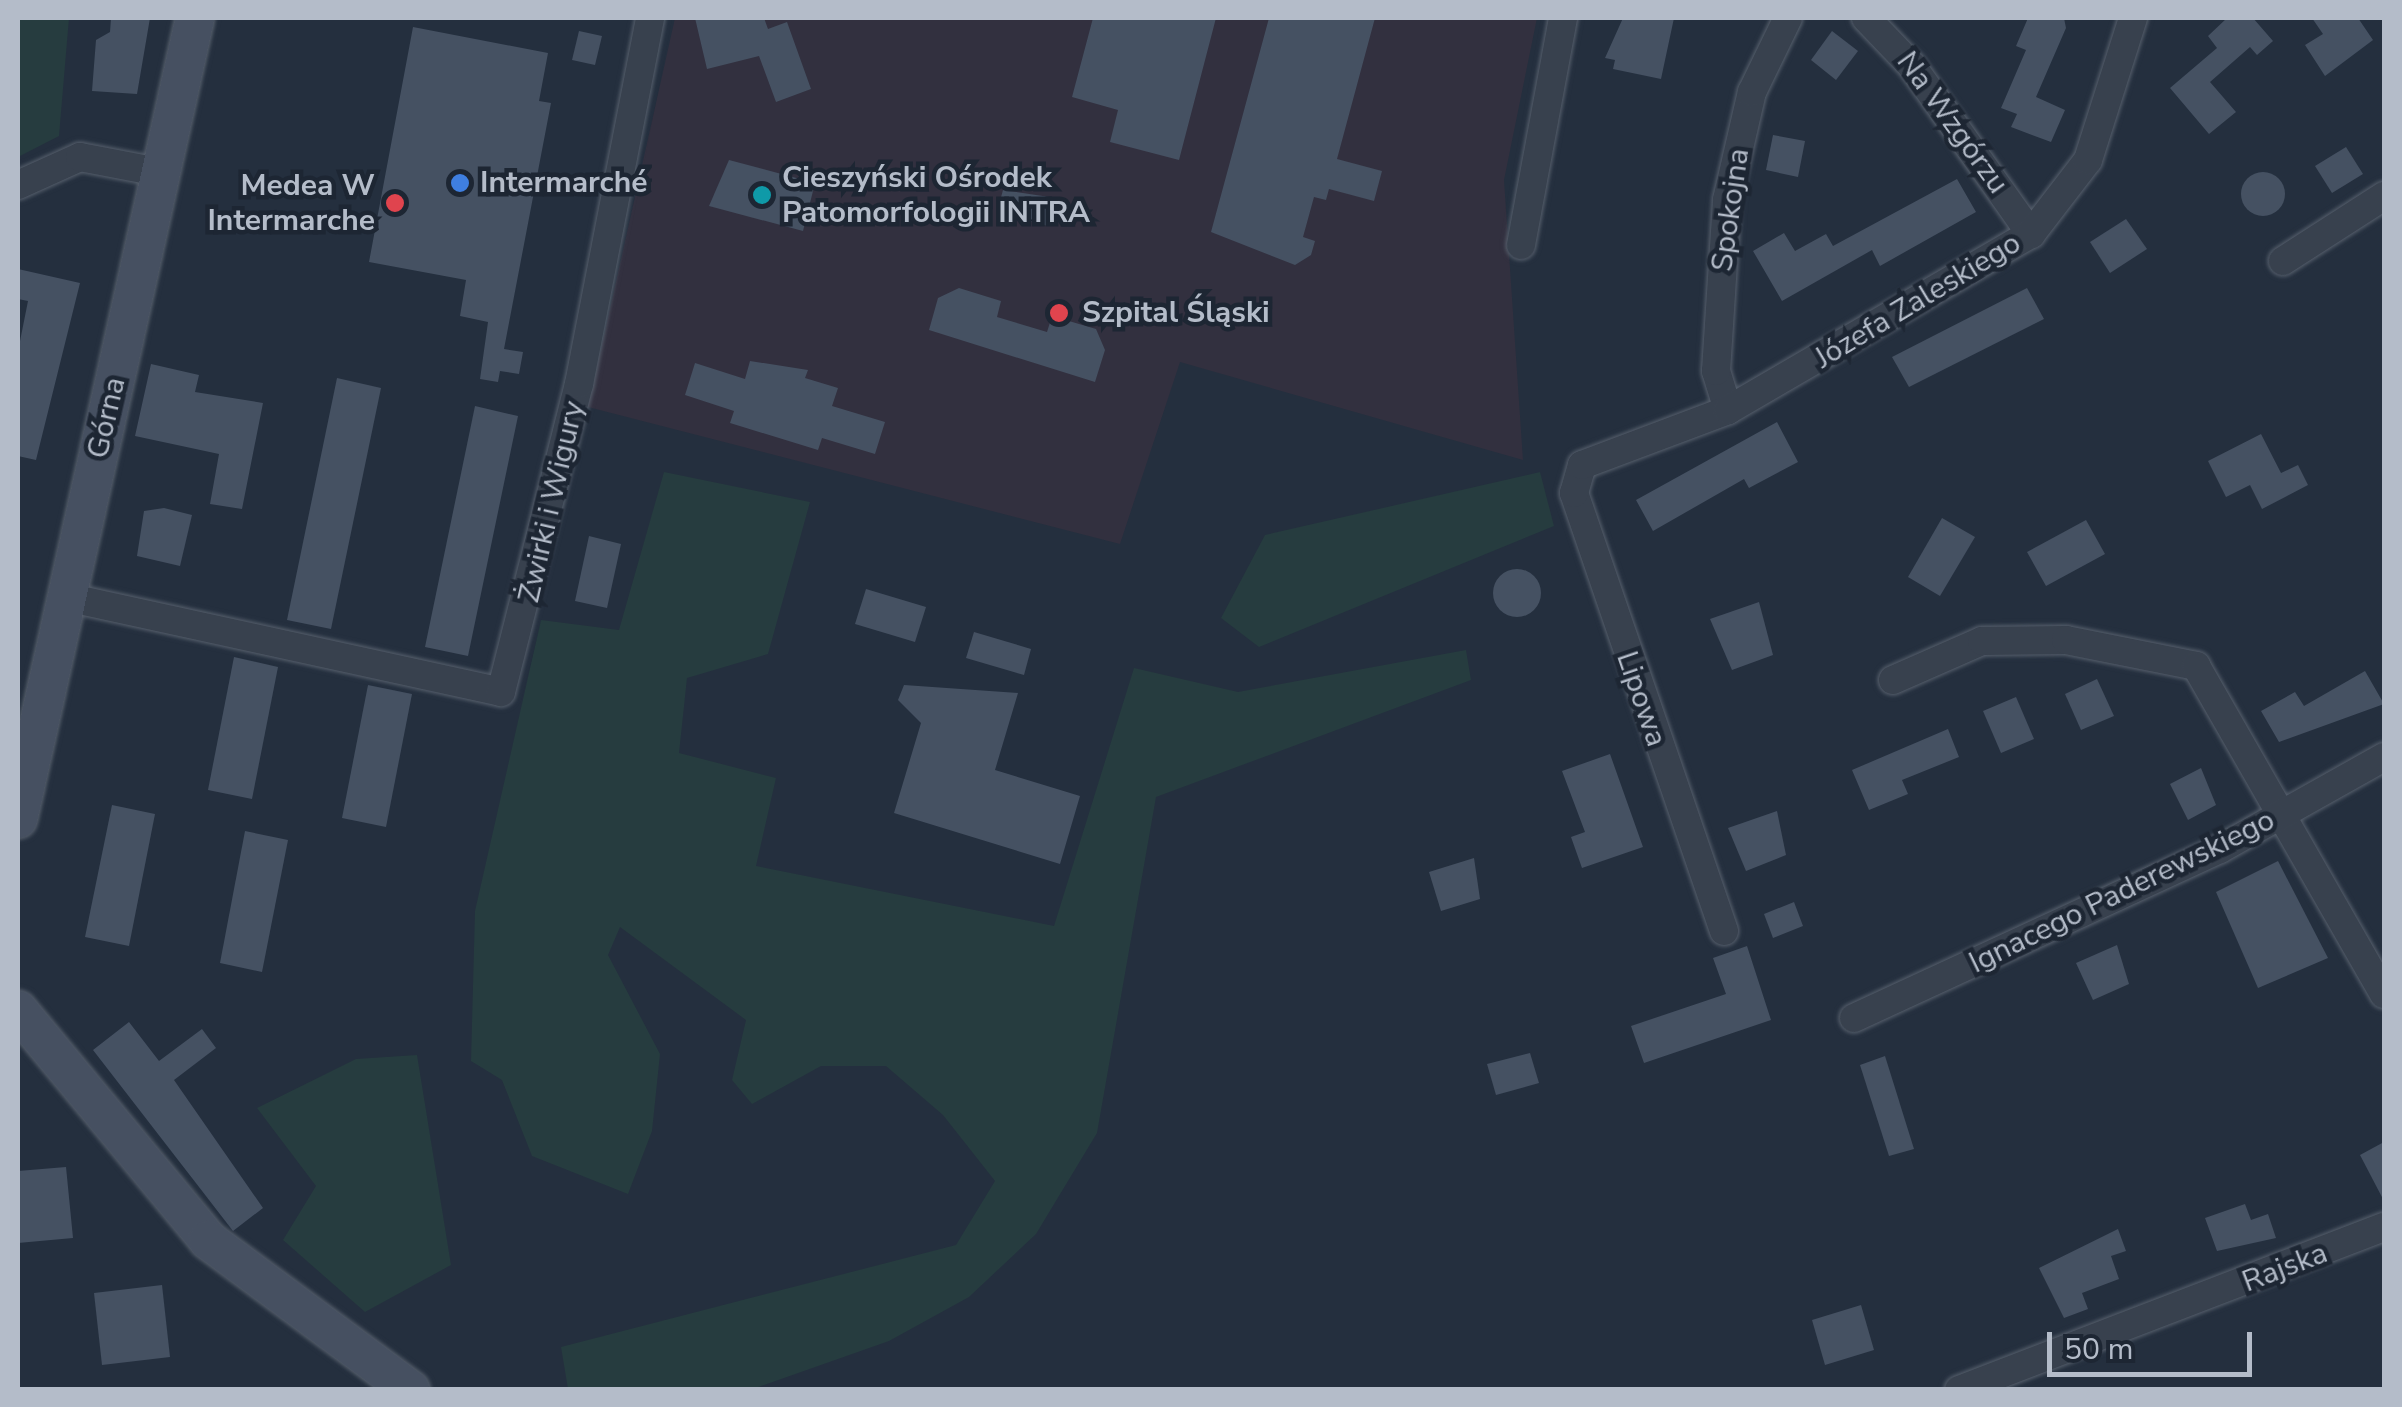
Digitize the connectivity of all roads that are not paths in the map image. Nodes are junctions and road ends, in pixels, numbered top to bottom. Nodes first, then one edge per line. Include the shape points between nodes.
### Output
1 (195, 18) edge
2 (650, 18) edge
3 (1563, 18) edge
4 (1788, 18) edge
5 (1866, 18) edge
6 (2134, 18) edge
7 (159, 172) junction
8 (18, 185) edge
9 (2384, 196) edge
10 (2031, 234) junction
11 (1521, 246) dead end
12 (2283, 260) dead end
13 (1728, 410) junction
14 (1582, 465) joint
15 (66, 597) junction
16 (1892, 680) dead end
17 (2384, 757) edge
18 (2286, 814) junction
19 (18, 819) edge
20 (1724, 931) dead end
21 (2384, 994) edge
22 (18, 1010) edge
23 (1854, 1018) dead end
24 (2384, 1227) edge
25 (411, 1390) edge
26 (1960, 1390) edge

1 - 7 street, Górna
2 - 15 street, Żwirki i Wigury via 580,384 501,692
3 - 11 street
4 - 13 street, Spokojna via 1752,92 1727,200 1716,370
5 - 10 street, Na Wzgórzu via 1912,66
6 - 10 street, Józefa Zaleskiego via 2088,160
7 - 8 street via 80,157
7 - 15 street, Górna
9 - 12 street
10 - 13 street, Józefa Zaleskiego
13 - 14 street, Józefa Zaleskiego
14 - 20 street, Lipowa via 1574,492
15 - 19 street, Górna
16 - 18 street via 1982,640 2066,640 2196,666
17 - 18 street, Ignacego Paderewskiego
18 - 21 street
18 - 23 street, Ignacego Paderewskiego
22 - 25 street via 208,1240
24 - 26 street, Rajska

